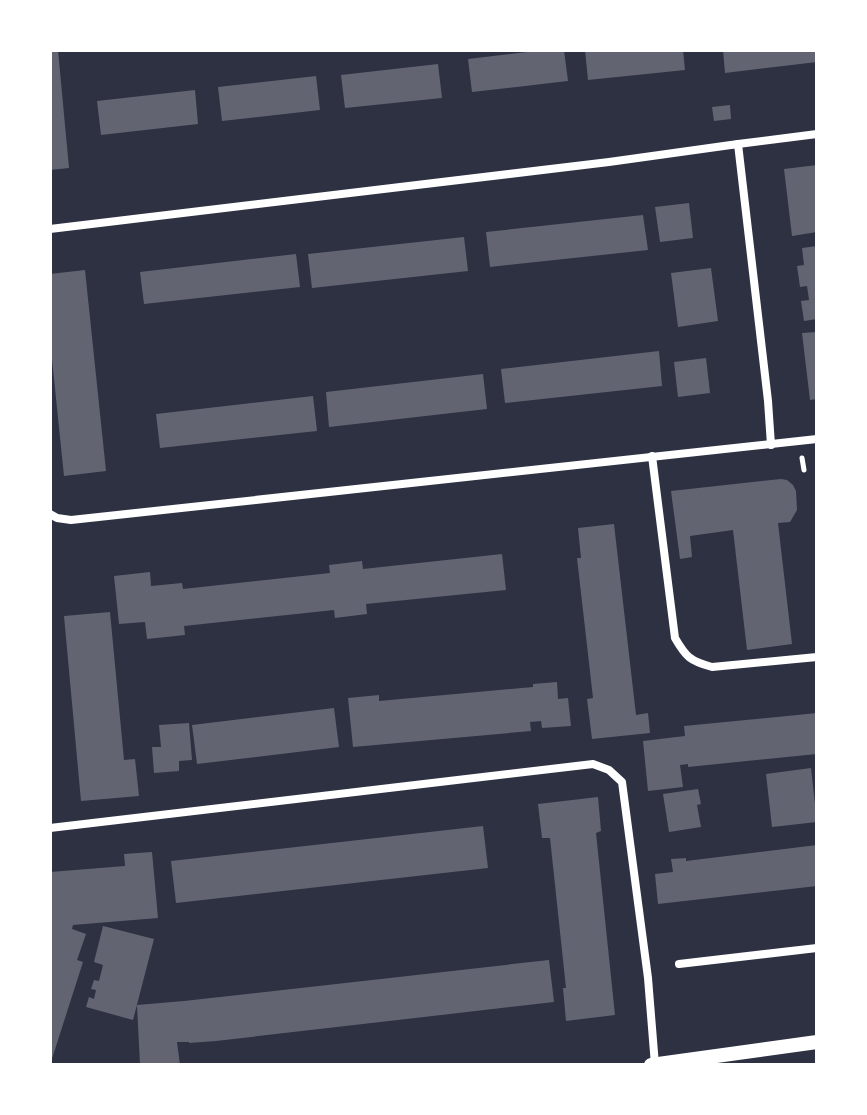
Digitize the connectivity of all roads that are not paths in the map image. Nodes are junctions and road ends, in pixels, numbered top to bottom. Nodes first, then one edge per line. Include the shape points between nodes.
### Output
1 (817, 134) edge
2 (738, 144) junction
3 (50, 229) edge
4 (817, 439) edge
5 (771, 445) junction
6 (652, 456) junction
7 (50, 514) edge
8 (817, 657) edge
9 (50, 828) edge
10 (817, 948) edge
11 (679, 964) dead end
12 (817, 1042) edge
13 (653, 1065) edge

1 - 2 street
2 - 3 street
2 - 5 street
4 - 5 street
5 - 6 street
6 - 7 street via 71,520
6 - 8 street via 675,638 685,655 712,667
9 - 13 street via 593,764 609,770 622,782 648,978
10 - 11 street
12 - 13 street

